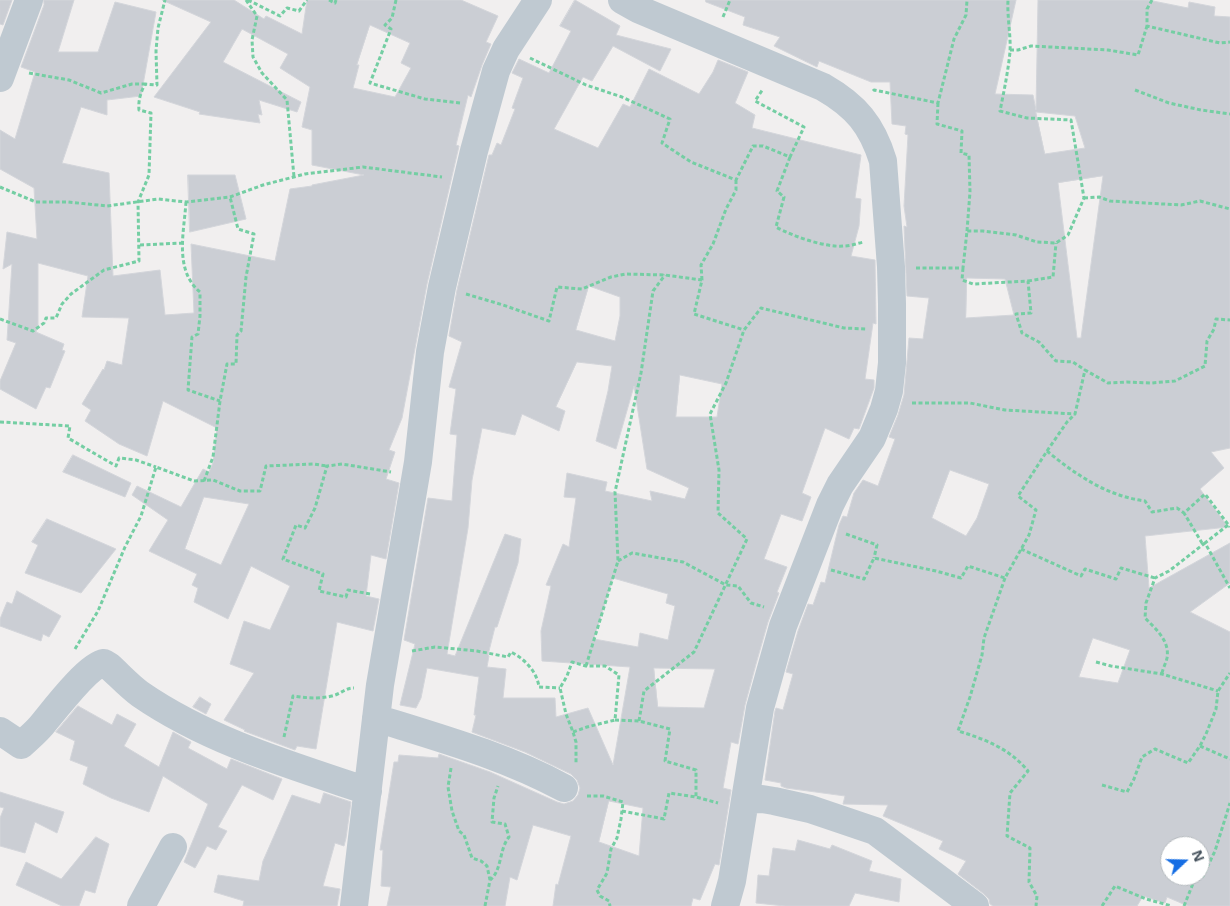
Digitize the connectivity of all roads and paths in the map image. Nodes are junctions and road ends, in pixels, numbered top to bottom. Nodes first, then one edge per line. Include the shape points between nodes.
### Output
1 (30, 0) edge
2 (165, 0) edge
3 (247, 0) edge
4 (307, 0) edge
5 (329, 0) edge
6 (336, 0) edge
7 (396, 0) edge
8 (538, 0) edge
9 (622, 0) edge
10 (967, 0) edge
11 (1008, 0) edge
12 (1152, 0) edge
13 (1147, 26) junction
14 (1230, 42) edge
15 (506, 49) junction
16 (1010, 50) junction
17 (778, 68) junction
18 (2, 73) edge
19 (145, 84) junction
20 (1135, 90) dead end
21 (938, 103) junction
22 (487, 104) junction
23 (856, 110) junction
24 (1230, 114) edge
25 (790, 157) junction
26 (294, 177) junction
27 (736, 180) junction
28 (467, 181) junction
29 (0, 187) edge
30 (230, 197) junction
31 (1084, 198) junction
32 (138, 202) junction
33 (186, 202) junction
34 (1230, 209) edge
35 (887, 225) junction
36 (967, 231) junction
37 (183, 243) junction
38 (1056, 243) junction
39 (140, 245) junction
40 (891, 267) junction
41 (962, 268) junction
42 (666, 275) junction
43 (702, 280) junction
44 (1028, 281) junction
45 (442, 287) junction
46 (0, 319) edge
47 (1230, 320) edge
48 (744, 330) junction
49 (892, 331) junction
50 (1085, 370) junction
51 (886, 400) junction
52 (220, 401) junction
53 (1075, 414) junction
54 (0, 422) edge
55 (1047, 451) junction
56 (327, 466) junction
57 (156, 467) junction
58 (416, 478) junction
59 (204, 481) junction
60 (1184, 513) junction
61 (822, 526) junction
62 (1229, 526) edge
63 (1205, 543) junction
64 (1021, 549) junction
65 (874, 558) junction
66 (618, 561) junction
67 (807, 562) junction
68 (1005, 578) junction
69 (1155, 578) junction
70 (726, 585) junction
71 (1230, 588) edge
72 (395, 599) junction
73 (782, 626) junction
74 (386, 647) junction
75 (73, 653) dead end
76 (1096, 662) dead end
77 (586, 666) junction
78 (1162, 673) dead end
79 (1230, 673) edge
80 (380, 685) junction
81 (560, 688) junction
82 (1218, 690) junction
83 (376, 718) junction
84 (615, 720) junction
85 (639, 722) junction
86 (0, 731) edge
87 (574, 732) junction
88 (460, 745) junction
89 (1200, 746) junction
90 (274, 759) junction
91 (1230, 759) edge
92 (506, 762) junction
93 (1102, 786) dead end
94 (569, 790) junction
95 (368, 791) junction
96 (696, 797) junction
97 (745, 800) junction
98 (1230, 803) edge
99 (622, 811) junction
100 (173, 847) dead end
101 (1210, 863) edge
102 (490, 880) junction
103 (1192, 886) edge
104 (141, 906) edge
105 (354, 906) edge
106 (485, 906) edge
107 (610, 906) edge
108 (725, 906) edge
109 (975, 906) edge
110 (1036, 906) edge
111 (1102, 906) edge
112 (1172, 906) edge
113 (1184, 906) edge

1 - 18 street
2 - 19 path via 158,28 157,84
3 - 4 path via 280,16 287,8 300,11
3 - 26 path via 257,16 252,40 254,57 262,73 287,100
5 - 6 path via 335,3
7 - 22 path via 392,18 385,25 391,29 370,83 425,99
8 - 15 street
9 - 17 street
10 - 21 path via 966,15 954,39
11 - 16 path
12 - 13 path via 1147,9
13 - 14 path via 1220,43
13 - 16 path via 1138,55 1031,46
15 - 22 street
15 - 27 path via 670,119 662,143 691,162
16 - 31 path via 1000,111 1027,118 1071,120
17 - 23 street via 823,87
17 - 25 path via 755,101 804,127
18 - 19 path via 69,80 101,93 132,84
19 - 32 path via 138,105 139,110 151,113 149,175
20 - 24 path via 1169,103
21 - 23 path via 874,90
21 - 36 path via 937,124 962,131 962,153 969,155
22 - 28 street
23 - 35 street via 873,132 883,161
25 - 27 path via 763,146 752,146
25 - 35 path via 777,191 784,197 776,227 790,235 843,247 867,241
26 - 28 path via 363,167
26 - 30 path
27 - 43 path via 736,190 701,265
28 - 45 street
29 - 32 path via 36,202 107,206
30 - 33 path
30 - 52 path via 238,229 254,234 241,331 237,335 236,364 227,364
31 - 34 path via 1181,205 1200,201
31 - 38 path via 1068,236
32 - 33 path via 158,199
32 - 39 path
33 - 37 path
35 - 40 street
36 - 38 path via 1016,235 1037,242
36 - 41 path
37 - 39 path
37 - 52 path via 183,268 200,292 198,334 192,337 188,390
38 - 44 path via 1053,277
39 - 46 path via 139,261 104,270 71,294 56,318 46,318 33,330
40 - 41 path
40 - 49 street
41 - 44 path via 962,280 973,284
42 - 43 path
42 - 45 path via 626,274 582,289 557,288 549,321
42 - 66 path via 653,291 641,373 615,492
43 - 48 path via 694,314
44 - 50 path via 1031,313 1016,314 1022,333 1038,342 1056,361 1073,362
45 - 58 street via 430,352
47 - 50 path via 1216,319 1207,341 1205,366 1175,381 1108,383
48 - 49 path via 761,308 844,328
48 - 70 path via 726,383 710,414 719,470 718,513 747,539
49 - 51 street via 892,370
50 - 53 path
51 - 53 path via 970,403 1005,410
51 - 61 street via 872,438 840,485
52 - 59 path via 213,457
53 - 55 path
54 - 57 path via 70,426 68,438 116,466 120,458
55 - 60 path via 1079,476 1098,486 1126,498 1145,501 1152,512 1177,508
55 - 64 path via 1018,496 1036,510
56 - 58 path via 342,464 381,469
56 - 59 path via 266,466 260,491 240,492 212,480
56 - 72 path via 315,508 304,528 296,525 283,559 323,574 319,591 346,597 348,590
57 - 59 path via 194,481
57 - 75 path via 141,516 98,611
58 - 72 street
60 - 62 path via 1205,494
60 - 63 path
61 - 65 path via 877,544
61 - 67 street
62 - 63 path
63 - 69 path
63 - 71 path
64 - 68 path
64 - 69 path via 1081,576 1085,569 1116,579 1121,568
65 - 67 path via 864,579
65 - 68 path via 961,578 968,566
66 - 70 path via 632,553 683,562
66 - 77 path
67 - 73 street
68 - 110 path via 958,731 983,738 1019,760 1028,771 1010,793 1007,836 1030,848 1029,882 1037,896
69 - 78 path via 1146,603 1145,618 1167,647
70 - 73 path via 738,586 751,603 779,612
70 - 85 path via 694,652 644,691
72 - 74 street
73 - 97 street via 760,708
74 - 80 street
74 - 81 path via 411,651 435,647 508,657 511,652 531,669 540,687
76 - 82 path via 1162,674
77 - 81 path via 572,662
77 - 84 path via 605,666 619,675
79 - 82 path
80 - 83 street
80 - 90 path via 348,688 334,696 312,699 293,696 282,743
81 - 87 path
82 - 89 path via 1216,709
83 - 88 street
83 - 95 street
84 - 85 path
84 - 87 path
85 - 96 path via 670,729 665,762 696,770
86 - 90 street via 21,745 87,674 104,663 139,693 168,710 206,731
87 - 94 path via 576,742
88 - 92 street
88 - 102 path via 448,787 452,811 472,858 487,866
89 - 91 path
89 - 93 path via 1188,763 1155,749 1142,757 1127,792
90 - 95 street
92 - 94 street
92 - 102 path via 494,798 492,822 505,824 509,837 504,843 495,876
94 - 99 path via 622,802
95 - 105 street
96 - 97 path via 733,806 734,798
96 - 99 path via 669,793 664,819
97 - 108 street
97 - 109 street via 774,801 875,831
98 - 101 path
99 - 107 path via 607,873 597,890
100 - 104 street
102 - 106 path
103 - 113 path
111 - 112 path via 1115,886

